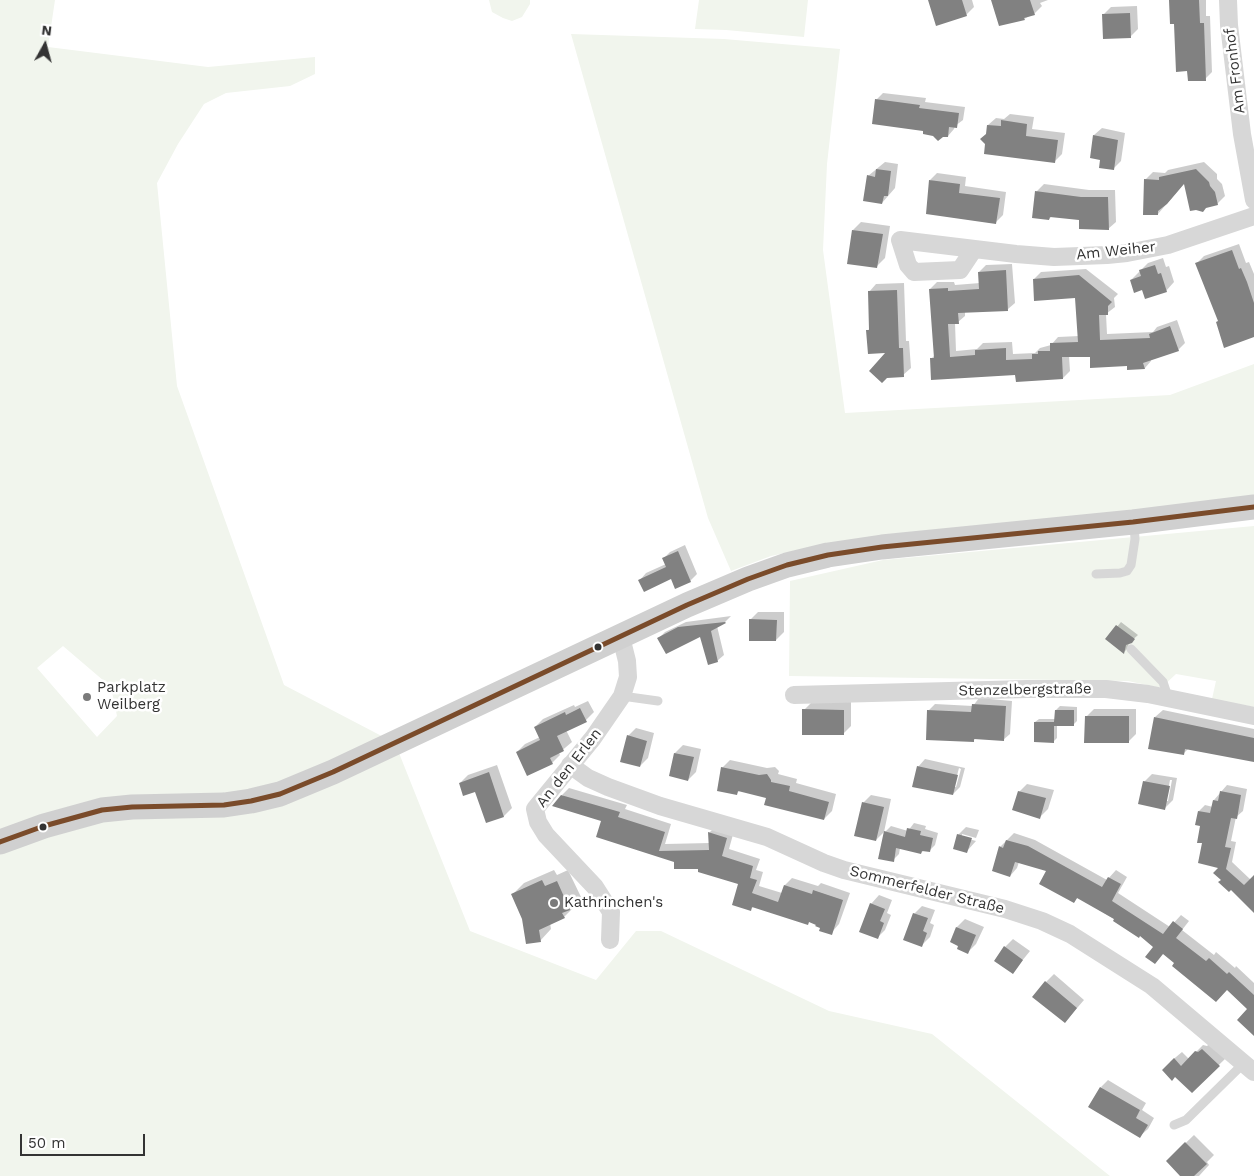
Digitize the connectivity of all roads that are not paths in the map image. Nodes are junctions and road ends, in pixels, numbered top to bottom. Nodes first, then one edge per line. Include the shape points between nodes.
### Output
1 (1228, 0) edge
2 (1254, 200) edge
3 (1254, 216) edge
4 (974, 249) dead end
5 (1254, 507) edge
6 (1134, 522) junction
7 (1096, 574) dead end
8 (621, 637) junction
9 (1131, 649) dead end
10 (794, 695) dead end
11 (622, 696) junction
12 (1165, 698) junction
13 (658, 701) dead end
14 (1254, 716) edge
15 (570, 765) junction
16 (0, 842) edge
17 (610, 940) dead end
18 (1249, 1068) edge
19 (1174, 1125) dead end

1 - 2 street, Am Fronhof via 1242,134
3 - 4 street, Am Weiher via 1168,245 1127,253 1054,258
5 - 6 main road
6 - 7 lane via 1135,539 1128,571
6 - 8 main road via 828,555 748,579
8 - 11 street, An den Erlen via 628,677
8 - 16 main road via 280,794 224,805 132,806 102,810
9 - 12 lane via 1163,682
10 - 12 street, Stenzelbergstraße via 1106,689
11 - 13 lane
11 - 15 street, An den Erlen
12 - 14 street, Stenzelbergstraße
15 - 17 street, An den Erlen via 536,809 536,815 546,835 595,887 611,912
15 - 18 street, Sommerfelder Straße via 608,787 660,806 767,837 844,870 1042,921 1070,934 1152,986
18 - 19 lane via 1186,1120

